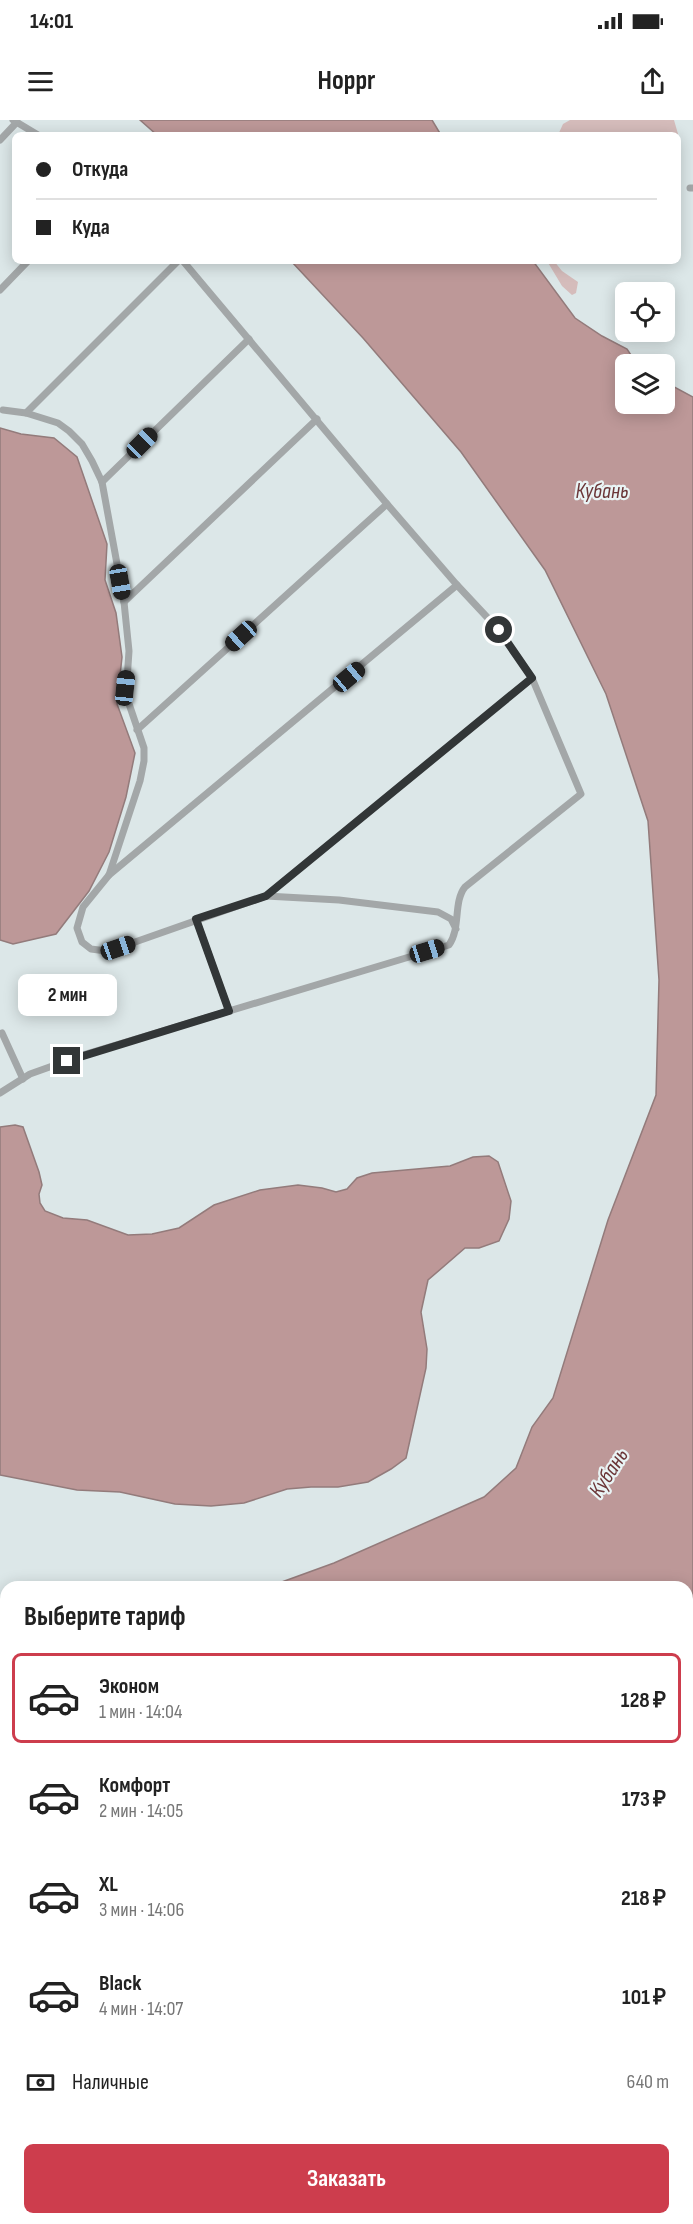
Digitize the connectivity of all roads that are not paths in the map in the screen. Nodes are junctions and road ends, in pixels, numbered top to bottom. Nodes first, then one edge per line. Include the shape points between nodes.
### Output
1 (15, 121) edge
2 (33, 132) edge
3 (0, 140) edge
4 (25, 264) edge
5 (175, 264) edge
6 (186, 264) edge
7 (0, 290) edge
8 (249, 339) junction
9 (3, 410) dead end
10 (26, 413) junction
11 (317, 419) junction
12 (102, 482) junction
13 (387, 504) junction
14 (457, 585) junction
15 (124, 602) junction
16 (532, 678) junction
17 (137, 730) junction
18 (109, 875) junction
19 (266, 896) junction
20 (196, 919) junction
21 (456, 929) junction
22 (229, 1011) junction
23 (2, 1033) dead end
24 (23, 1079) junction
25 (0, 1093) edge

1 - 2 street
1 - 3 street
4 - 7 street
5 - 10 street
6 - 8 street
8 - 11 street
8 - 12 street
9 - 10 street
10 - 12 street via 69,431 82,444
11 - 13 street
11 - 15 street
12 - 15 street
13 - 14 street
13 - 17 street
14 - 16 street via 499,630
14 - 18 street
15 - 17 street via 129,651 126,695
16 - 19 street
16 - 21 street via 582,794 465,887
17 - 18 street via 144,761
18 - 20 street via 77,921 82,942 92,949 118,948
19 - 20 street
19 - 21 street via 438,912 451,919
20 - 22 street
21 - 22 street via 448,945
22 - 24 street via 86,1054
23 - 24 street
24 - 25 street

